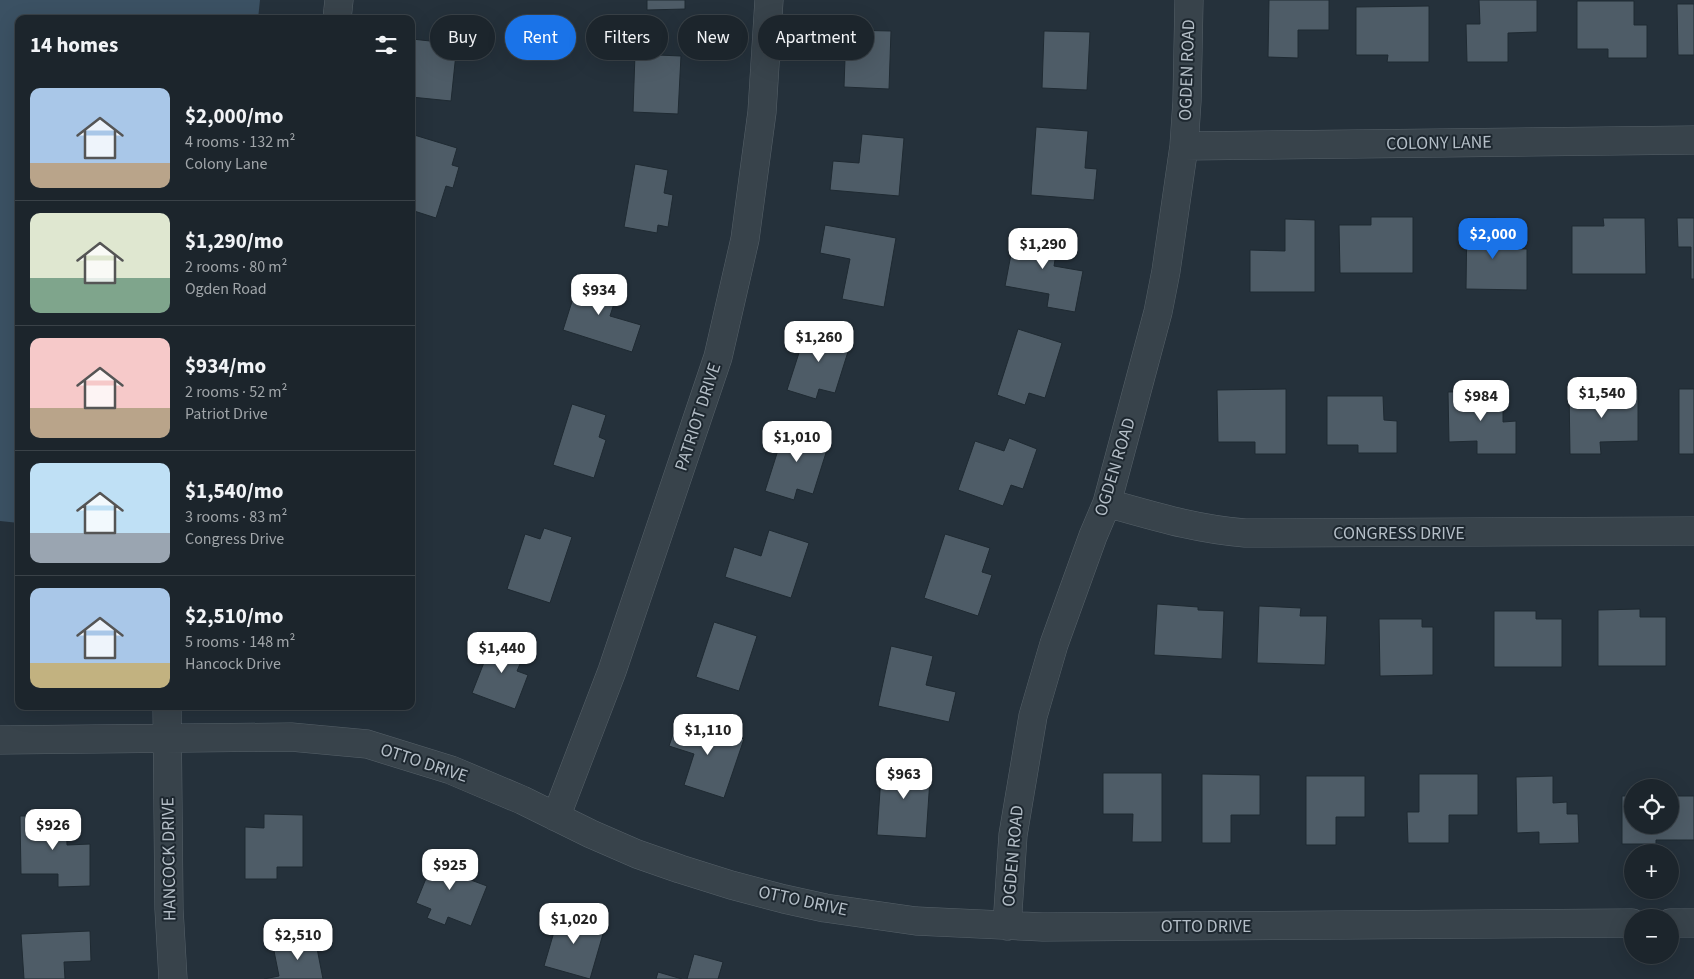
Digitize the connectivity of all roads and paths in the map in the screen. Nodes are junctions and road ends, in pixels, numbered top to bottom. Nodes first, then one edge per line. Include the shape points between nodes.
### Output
1 (339, 0) edge
2 (769, 0) edge
3 (1189, 0) edge
4 (337, 15) edge
5 (1694, 140) edge
6 (1184, 146) junction
7 (1107, 503) junction
8 (1694, 532) edge
9 (167, 710) edge
10 (167, 739) junction
11 (0, 740) edge
12 (556, 817) junction
13 (1624, 923) edge
14 (1679, 923) edge
15 (1694, 923) edge
16 (1007, 926) junction
17 (173, 979) edge

1 - 4 street
2 - 12 street, PATRIOT DRIVE via 762,112 745,239 718,356 612,671
3 - 6 street, OGDEN ROAD
5 - 6 street, COLONY LANE
6 - 7 street, OGDEN ROAD via 1158,312
7 - 8 street, CONGRESS DRIVE via 1183,524 1245,533
7 - 16 street, OGDEN ROAD via 1054,644 1033,716 1013,835
9 - 10 street, HANCOCK DRIVE
10 - 11 street, OTTO DRIVE
10 - 12 street, OTTO DRIVE via 291,738 367,744 451,770
10 - 17 street, HANCOCK DRIVE
12 - 16 street, OTTO DRIVE via 637,854 784,899 916,921
13 - 16 street, OTTO DRIVE
14 - 15 street

